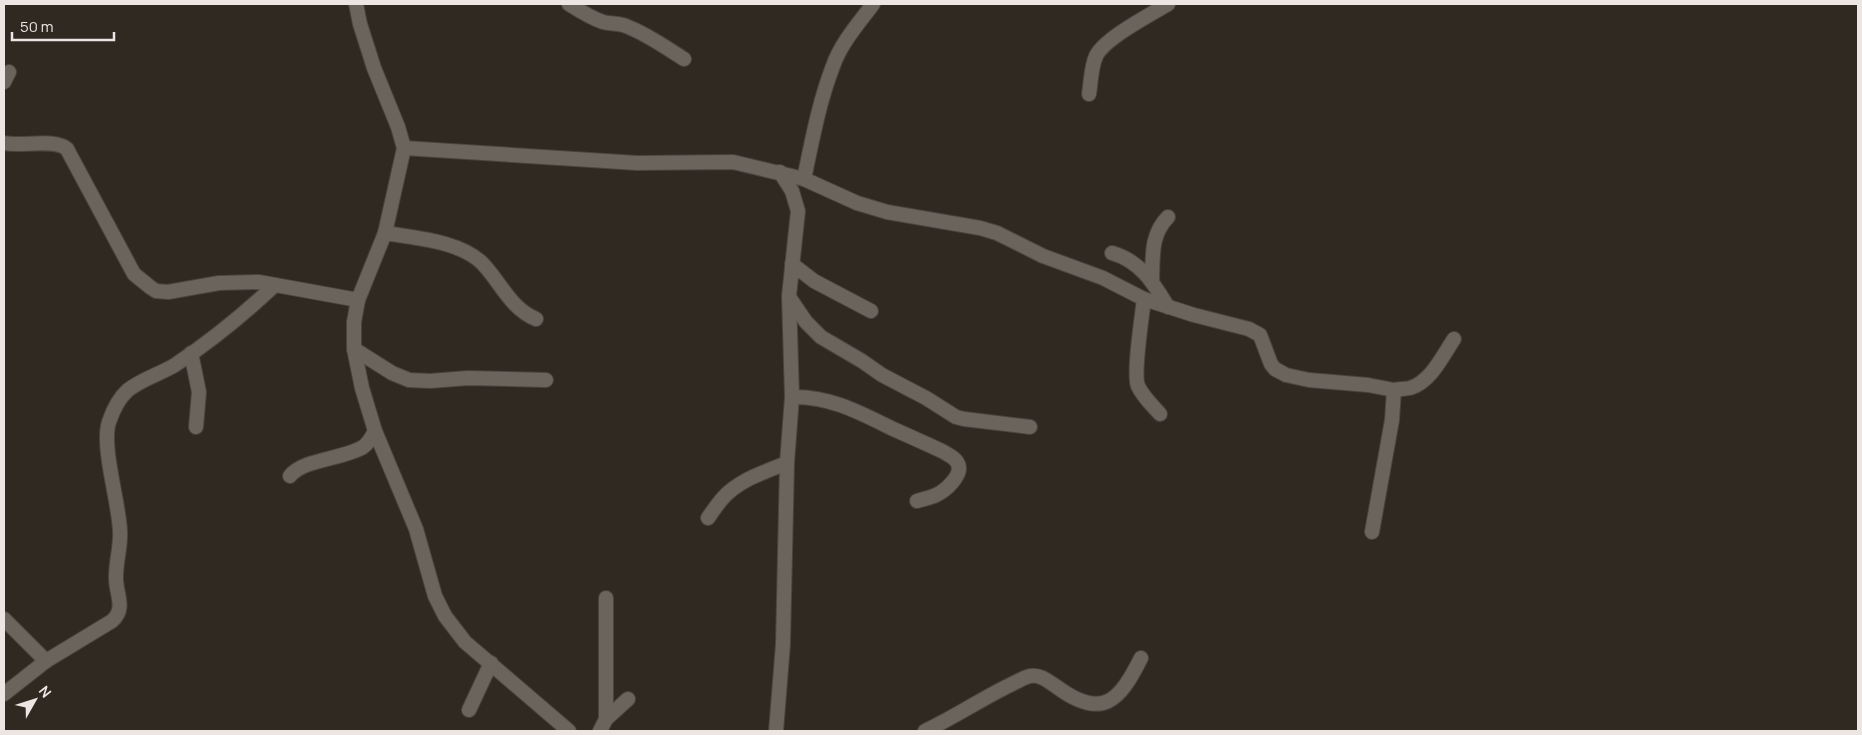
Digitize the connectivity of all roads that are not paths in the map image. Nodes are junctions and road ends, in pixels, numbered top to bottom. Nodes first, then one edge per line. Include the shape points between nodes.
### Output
1 (356, 4) edge
2 (569, 4) edge
3 (873, 4) edge
4 (1168, 4) edge
5 (684, 59) dead end
6 (1089, 94) dead end
7 (4, 143) edge
8 (404, 148) junction
9 (780, 172) junction
10 (804, 179) junction
11 (1168, 217) dead end
12 (385, 233) junction
13 (1112, 253) dead end
14 (792, 264) junction
15 (1152, 282) junction
16 (276, 285) junction
17 (789, 296) junction
18 (1144, 299) junction
19 (358, 300) junction
20 (1168, 306) junction
21 (871, 311) dead end
22 (536, 319) dead end
23 (1454, 338) dead end
24 (354, 349) junction
25 (190, 354) junction
26 (546, 380) dead end
27 (1394, 390) junction
28 (792, 398) junction
29 (1160, 414) dead end
30 (196, 427) dead end
31 (1030, 427) dead end
32 (375, 431) junction
33 (788, 462) junction
34 (290, 476) dead end
35 (917, 501) dead end
36 (708, 518) dead end
37 (1372, 532) dead end
38 (606, 598) dead end
39 (4, 619) edge
40 (1141, 658) dead end
41 (46, 661) junction
42 (490, 663) junction
43 (4, 694) edge
44 (628, 699) dead end
45 (469, 710) dead end
46 (603, 725) edge
47 (569, 731) edge
48 (776, 731) edge
49 (926, 731) edge

1 - 8 street via 374,68
2 - 5 street via 601,21 634,29
3 - 10 street via 833,64
4 - 6 street via 1099,51
7 - 16 street via 55,144 67,149 134,274 150,288 168,292 219,283
8 - 9 street via 637,163 733,162
8 - 12 street
9 - 10 street
9 - 14 street via 792,190 798,211
10 - 18 street via 888,212 997,233
11 - 15 street via 1154,239
12 - 19 street
12 - 22 street via 466,251 483,264 522,312
13 - 15 street via 1135,263
14 - 17 street
14 - 21 street via 814,281
15 - 20 street
16 - 19 street
16 - 25 street via 228,327
17 - 28 street
17 - 31 street via 806,322 821,337 956,417
18 - 20 street
18 - 29 street via 1137,384
19 - 24 street
20 - 27 street via 1256,333 1263,340 1275,370 1286,375
23 - 27 street via 1423,380 1410,388
24 - 26 street via 409,380
24 - 32 street
25 - 30 street via 199,392
25 - 41 street via 128,391 117,404 108,424 106,443 120,532 116,575 120,612 112,621
27 - 37 street via 1392,420
28 - 33 street
28 - 35 street via 815,398 858,411 956,460 959,470 949,485 934,496
32 - 34 street via 362,447 296,470
32 - 42 street via 416,529 435,596 464,642
33 - 36 street via 733,489
33 - 48 street via 783,644
38 - 46 street
39 - 41 street
40 - 49 street via 1121,691 1104,703 1079,700 1043,678 1028,677
41 - 43 street
42 - 45 street
42 - 47 street
44 - 46 street

